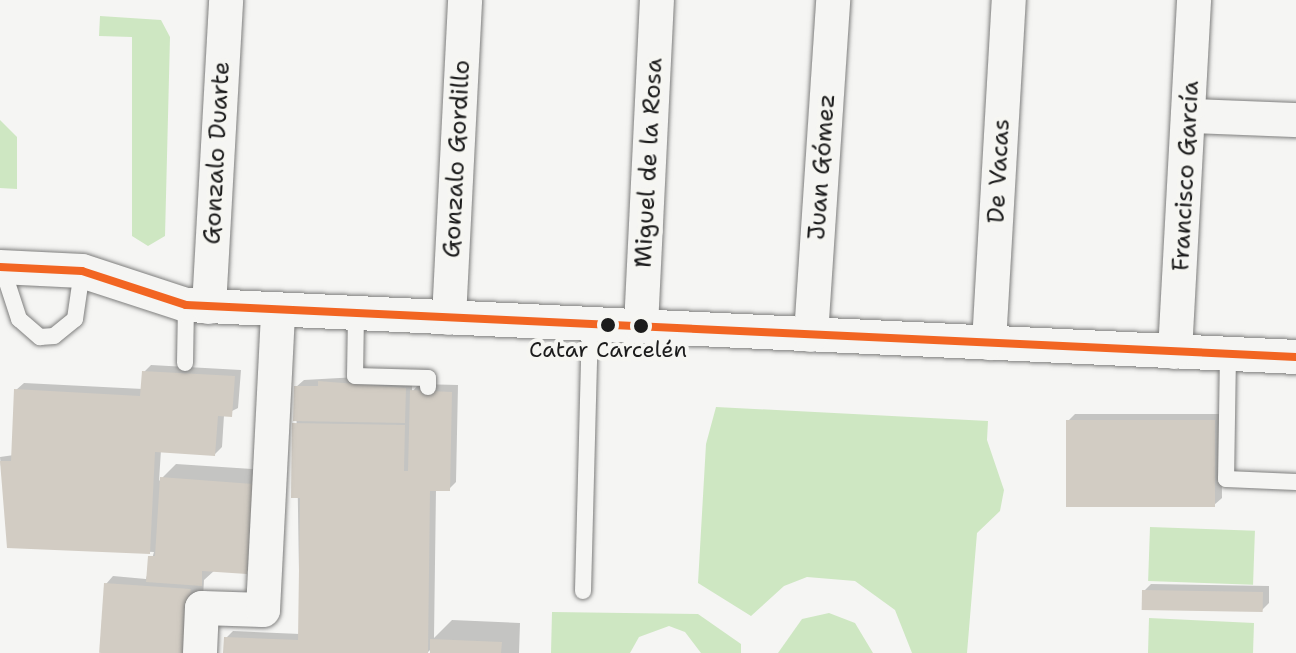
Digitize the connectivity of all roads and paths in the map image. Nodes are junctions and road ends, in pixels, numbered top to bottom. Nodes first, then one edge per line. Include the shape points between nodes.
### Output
1 (226, 0) edge
2 (465, 0) edge
3 (657, 0) edge
4 (833, 0) edge
5 (1009, 0) edge
6 (1194, 0) edge
7 (1191, 116) junction
8 (1296, 120) edge
9 (1, 267) edge
10 (82, 271) junction
11 (198, 306) junction
12 (278, 310) junction
13 (356, 314) junction
14 (449, 318) junction
15 (590, 325) junction
16 (641, 326) junction
17 (811, 335) junction
18 (989, 343) junction
19 (1175, 352) junction
20 (1228, 354) junction
21 (1296, 357) edge
22 (185, 363) dead end
23 (428, 387) dead end
24 (1296, 482) edge
25 (583, 591) dead end
26 (200, 653) edge

1 - 11 street, Gonzalo Duarte
2 - 14 street, Gonzalo Gordillo
3 - 16 street, Miguel de la Rosa
4 - 17 street, Juan Gómez
5 - 18 street, De Vacas
6 - 7 street, Francisco García
7 - 8 street
7 - 19 street, Francisco García
9 - 10 street
9 - 10 lane via 19,319 40,337 66,330 75,319
10 - 11 street
11 - 12 street
11 - 22 lane
12 - 13 street
12 - 26 street via 263,610 202,608
13 - 14 street
13 - 23 lane via 355,376 428,378
14 - 15 street
15 - 16 street
15 - 25 lane
16 - 17 street
17 - 18 street
18 - 19 street
19 - 20 street
20 - 21 street
20 - 24 lane via 1226,479

